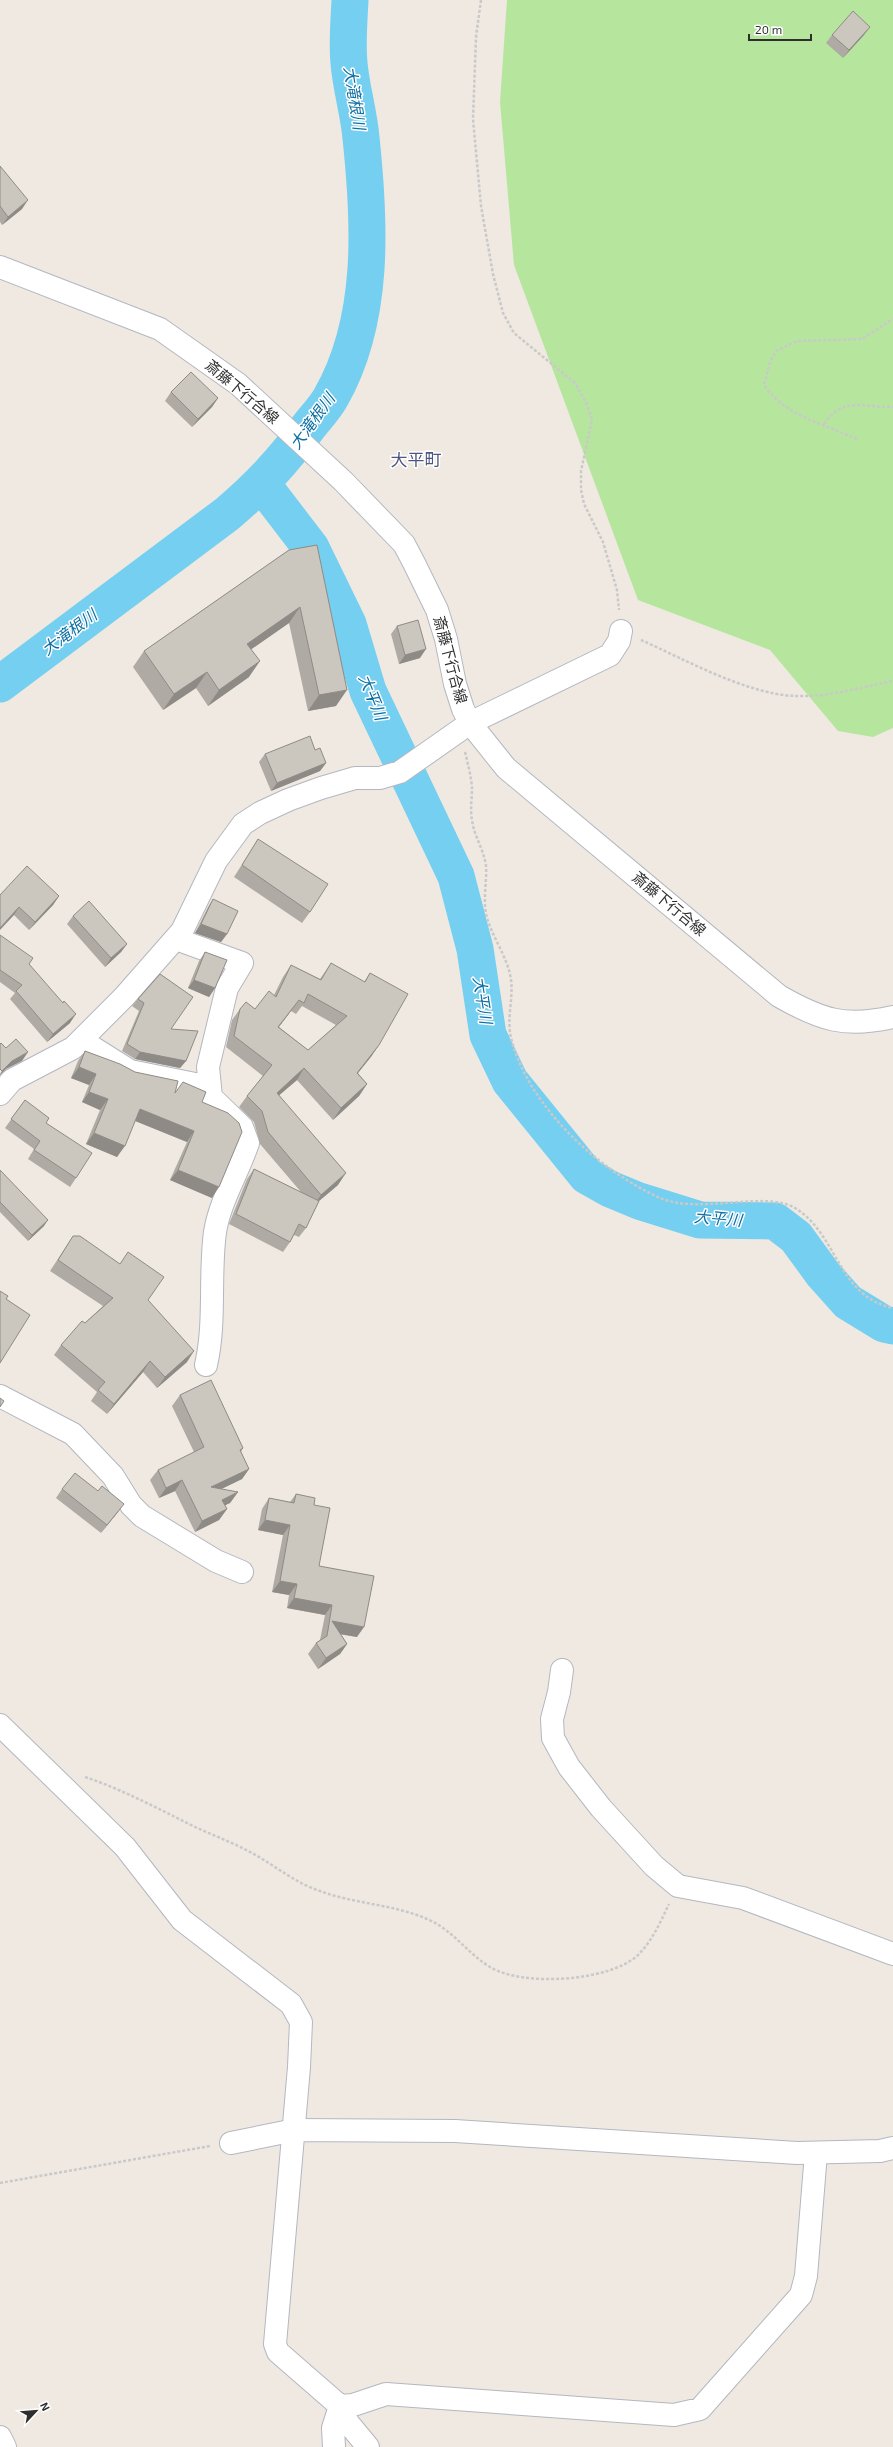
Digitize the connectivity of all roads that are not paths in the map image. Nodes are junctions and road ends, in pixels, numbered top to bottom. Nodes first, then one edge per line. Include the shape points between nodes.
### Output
1 (0, 267) edge
2 (621, 631) road end
3 (465, 727) junction
4 (176, 939) junction
5 (893, 1017) edge
6 (81, 1040) junction
7 (210, 1086) junction
8 (0, 1094) edge
9 (206, 1365) dead end
10 (0, 1396) edge
11 (242, 1572) dead end
12 (562, 1670) dead end
13 (0, 1725) edge
14 (893, 1954) edge
15 (295, 2130) junction
16 (231, 2143) road end
17 (893, 2148) edge
18 (816, 2153) junction
19 (340, 2406) junction
20 (0, 2437) edge
21 (5, 2447) edge
22 (334, 2447) edge
23 (368, 2447) edge

1 - 3 street, 斎藤下行合線 via 160,329 188,347 246,392 343,481 399,539 414,563 437,610 446,639
2 - 3 street via 619,641 610,655
3 - 4 street via 400,772 380,778 355,778 321,788 267,810 243,824 216,861 192,914
3 - 5 street, 斎藤下行合線 via 521,783 780,996 798,1006 839,1021 857,1024
4 - 6 street
4 - 7 street via 242,963 227,988 210,1051
6 - 7 street via 130,1071
6 - 8 street via 68,1051 12,1080
7 - 9 street via 211,1097 242,1127 248,1143 219,1213 215,1231 211,1342
10 - 11 street via 73,1434 113,1476 131,1505 142,1516 216,1561
12 - 14 street via 552,1719 553,1738 569,1767 601,1808 654,1866 678,1886 743,1898
13 - 15 street via 125,1847 182,1920 291,2004 301,2022
15 - 16 street
15 - 18 street via 455,2131
15 - 19 street via 275,2344 278,2352
17 - 18 street via 880,2151
18 - 19 street via 806,2276 801,2295 700,2409 674,2415 386,2394 353,2405
19 - 22 street via 333,2428
19 - 23 street via 344,2418
20 - 21 street

